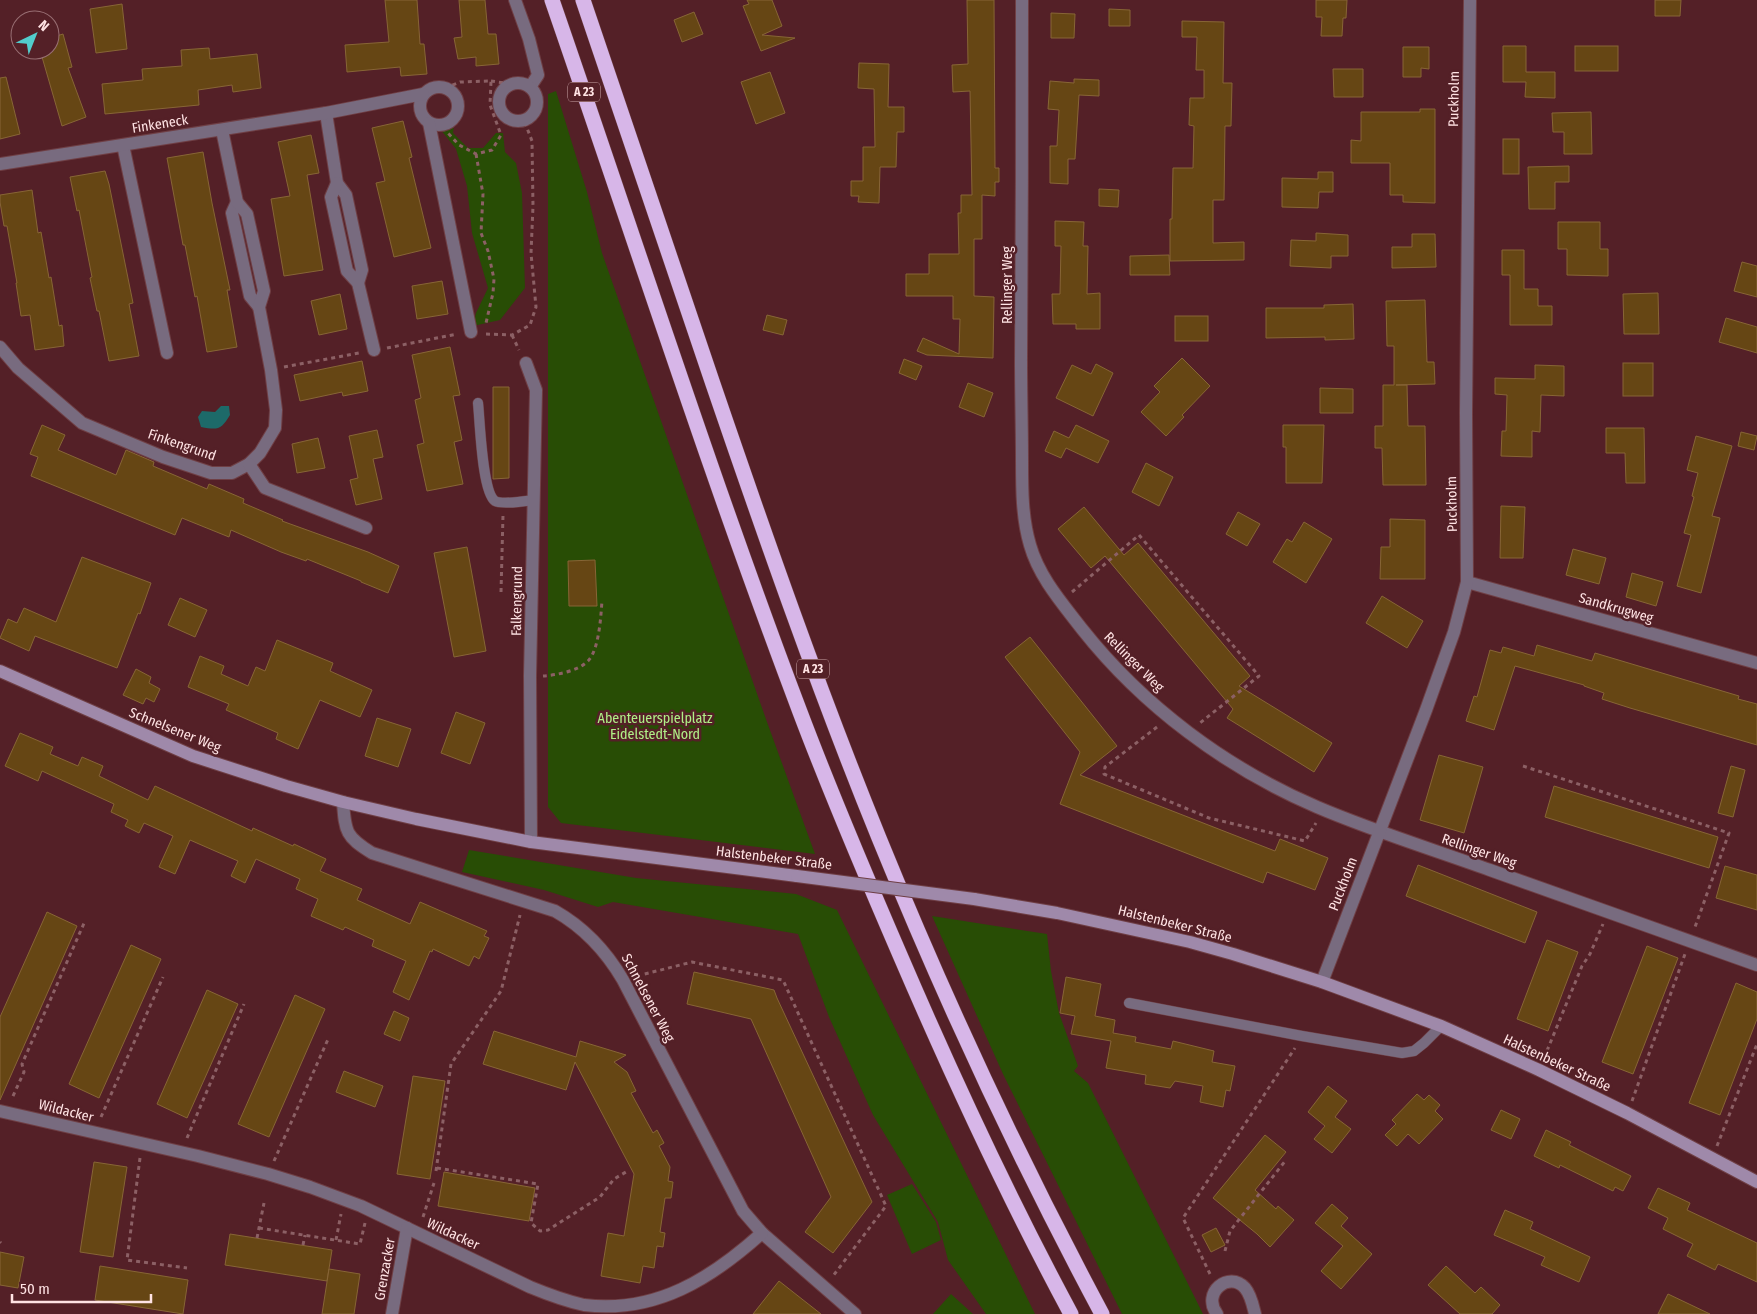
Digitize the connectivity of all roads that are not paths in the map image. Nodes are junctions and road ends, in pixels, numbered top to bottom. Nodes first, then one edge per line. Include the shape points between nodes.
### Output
1 (515, 0) edge
2 (552, 0) edge
3 (582, 0) edge
4 (1022, 0) edge
5 (1470, 0) edge
6 (530, 87) junction
7 (424, 94) junction
8 (326, 113) junction
9 (429, 123) junction
10 (222, 130) junction
11 (123, 145) junction
12 (0, 164) edge
13 (477, 330) road end
14 (0, 348) edge
15 (374, 350) dead end
16 (167, 353) dead end
17 (526, 363) dead end
18 (478, 403) dead end
19 (250, 464) junction
20 (534, 500) junction
21 (366, 528) dead end
22 (1467, 582) junction
23 (1757, 663) edge
24 (0, 671) edge
25 (343, 802) junction
26 (1379, 832) junction
27 (536, 843) junction
28 (1757, 965) edge
29 (1322, 982) junction
30 (1129, 1003) dead end
31 (1441, 1026) junction
32 (0, 1111) edge
33 (1757, 1182) edge
34 (407, 1228) junction
35 (762, 1233) junction
36 (852, 1313) edge
37 (392, 1314) edge
38 (1071, 1314) edge
39 (1102, 1314) edge
40 (1217, 1314) edge
41 (1255, 1314) edge

1 - 6 street via 530,39 538,74
2 - 38 highway, A 23 via 752,583 849,837 1004,1184
3 - 39 highway, A 23 via 778,574 872,821 958,1023 1028,1172
4 - 26 street, Rellinger Weg via 1022,494 1030,548 1060,602 1097,648 1169,717 1209,748 1259,779
5 - 22 street, Puckholm
6 - 6 street via 521,83 511,84 502,92 499,105 505,116 517,121 529,117 536,109 536,97
7 - 8 street, Finkeneck
7 - 9 street via 420,100 421,113
7 - 9 street, Finkeneck via 433,88 445,88 454,95 458,106 455,117 446,124
8 - 10 street, Finkeneck
8 - 15 street via 338,183 331,197 347,271 358,283
9 - 13 street
10 - 11 street, Finkeneck
10 - 19 street via 237,202 232,213 250,296 259,307 276,410 275,428
11 - 12 street, Finkeneck
11 - 16 street
14 - 19 street, Finkengrund via 18,368 82,423 210,473 232,473
17 - 20 street, Falkengrund via 536,390
18 - 20 lane via 486,485 491,495 496,501 503,502
19 - 21 street via 265,488
20 - 27 street, Falkengrund via 530,676
22 - 23 street, Sandkrugweg
22 - 26 street, Puckholm via 1454,632
24 - 25 street, Schnelsener Weg via 193,756
25 - 27 street, Schnelsener Weg
25 - 35 street, Schnelsener Weg via 348,834 372,853 555,911 582,929 610,959 623,980 742,1211
26 - 28 street, Rellinger Weg
26 - 29 street, Puckholm
27 - 29 street, Halstenbeker Straße, bridge via 974,899 1057,913 1173,938
29 - 31 street, Halstenbeker Straße
30 - 31 lane via 1402,1053 1414,1051
31 - 33 street, Halstenbeker Straße via 1540,1070
32 - 34 street, Wildacker via 268,1174 361,1206
34 - 35 street, Wildacker via 530,1287 584,1305 612,1308 666,1299 734,1258
34 - 37 street, Grenzacker
35 - 36 street
40 - 41 street via 1212,1297 1217,1288 1230,1282 1241,1285 1249,1294

